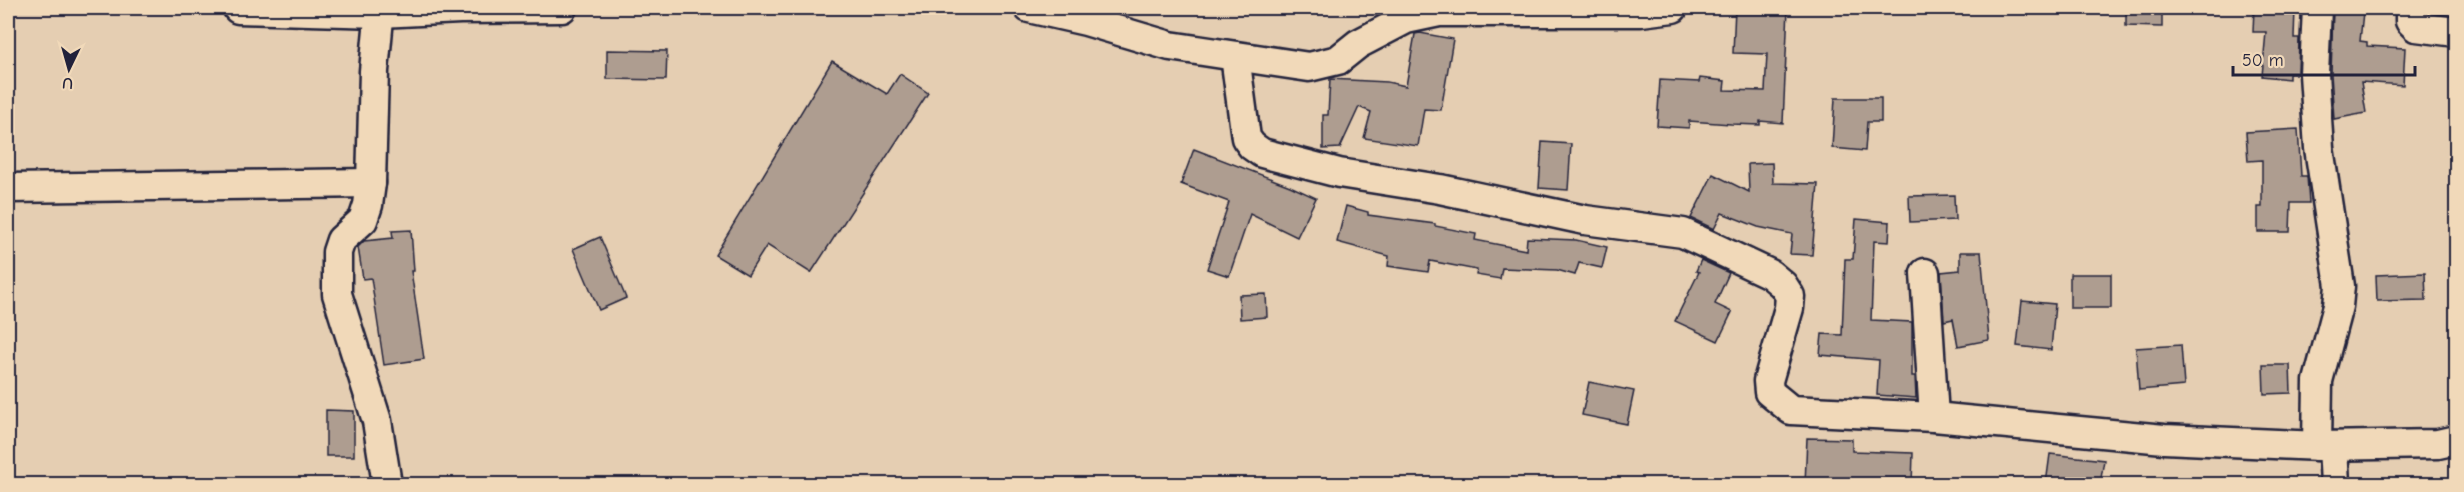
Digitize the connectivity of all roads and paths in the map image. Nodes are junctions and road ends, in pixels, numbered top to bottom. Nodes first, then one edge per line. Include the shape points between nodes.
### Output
1 (562, 8) edge
2 (1029, 8) edge
3 (1673, 8) edge
4 (2317, 8) edge
5 (2410, 8) edge
6 (238, 9) edge
7 (380, 10) edge
8 (2457, 32) edge
9 (1235, 56) junction
10 (370, 183) junction
11 (8, 188) edge
12 (1924, 273) dead end
13 (1934, 417) junction
14 (2457, 440) edge
15 (2325, 446) junction
16 (387, 484) edge
17 (2335, 484) edge

1 - 7 street
2 - 9 street via 1170,46
3 - 9 street via 1641,12 1439,12 1406,19 1358,44 1338,60 1310,67
4 - 15 street via 2314,74 2319,148 2340,286 2318,381
5 - 8 street via 2410,21 2416,27
6 - 7 street
7 - 10 street
9 - 13 street via 1246,138 1262,153 1339,173 1440,189 1585,220 1683,233 1770,274 1784,285 1790,296 1789,308 1768,381 1769,392 1791,410
10 - 11 street
10 - 16 street via 363,220 341,240 337,252 338,294 377,421
12 - 13 street
13 - 15 street via 2164,439
14 - 15 street via 2438,444
15 - 17 street

